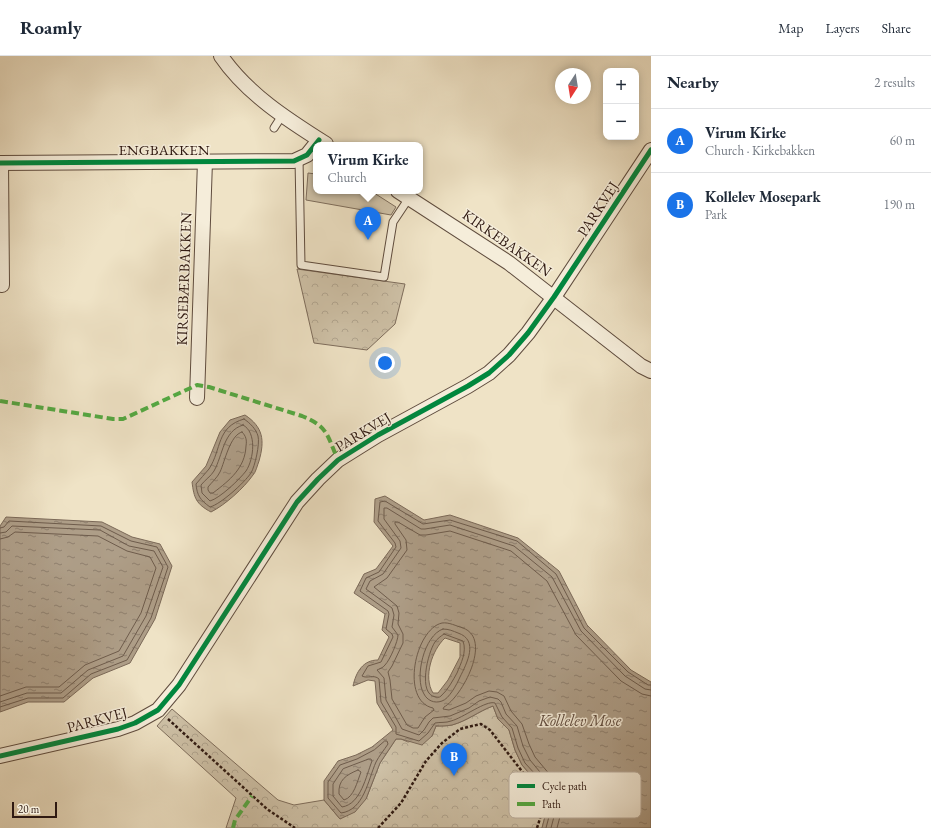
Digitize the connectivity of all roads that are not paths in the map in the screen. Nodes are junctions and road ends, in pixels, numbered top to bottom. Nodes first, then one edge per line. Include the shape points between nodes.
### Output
1 (222, 56) edge
2 (283, 114) junction
3 (274, 128) dead end
4 (323, 142) edge
5 (313, 150) edge
6 (651, 150) edge
7 (299, 159) junction
8 (205, 161) junction
9 (1, 163) edge
10 (404, 195) edge
11 (2, 285) dead end
12 (554, 297) junction
13 (651, 371) edge
14 (197, 398) dead end
15 (0, 756) edge

1 - 2 street via 239,79
2 - 3 lane
2 - 4 street
5 - 7 street
6 - 12 street, PARKVEJ
7 - 8 street, ENGBAKKEN
7 - 10 lane via 301,265 384,277 393,222
8 - 9 street, ENGBAKKEN
8 - 14 street, KIRSEBÆRBAKKEN
9 - 11 street
10 - 12 street, KIRKEBAKKEN via 509,263
12 - 13 street, KIRKEBAKKEN via 641,366
12 - 15 street, PARKVEJ via 528,333 489,373 378,435 338,460 318,479 297,502 179,685 158,710 118,729

